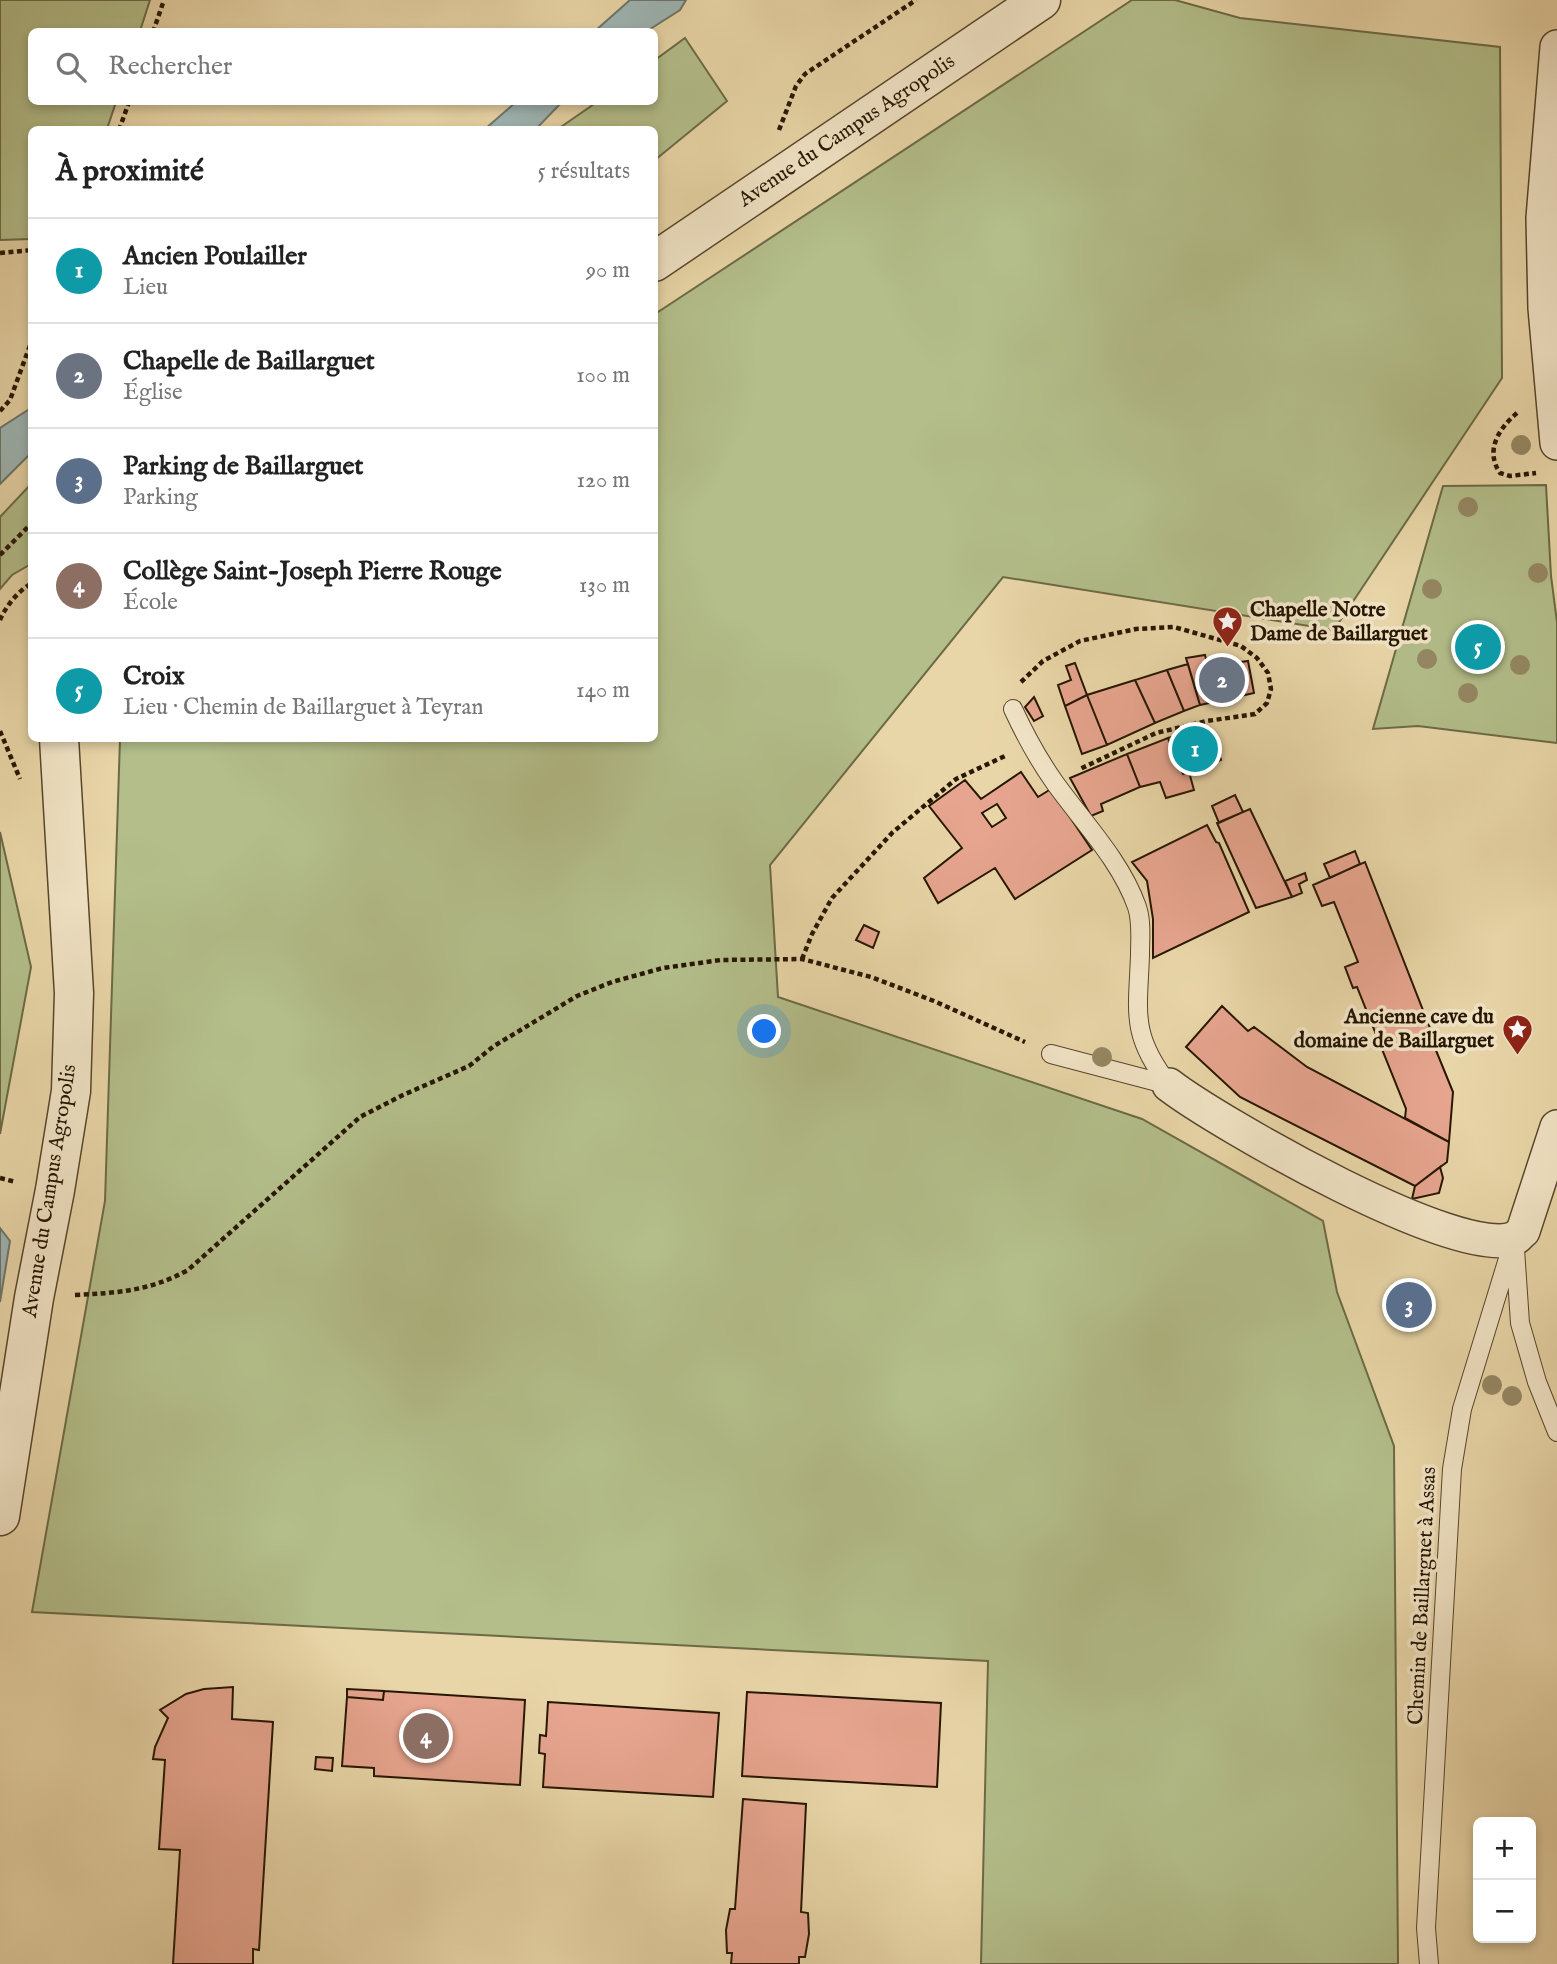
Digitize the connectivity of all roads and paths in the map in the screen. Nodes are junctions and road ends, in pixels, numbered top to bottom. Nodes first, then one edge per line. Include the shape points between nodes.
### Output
1 (163, 0) edge
2 (916, 0) edge
3 (1041, 0) edge
4 (154, 28) edge
5 (1557, 47) edge
6 (128, 105) edge
7 (120, 126) edge
8 (773, 138) dead end
9 (28, 250) edge
10 (0, 253) edge
11 (658, 259) edge
12 (28, 351) edge
13 (0, 411) edge
14 (1557, 443) edge
15 (28, 527) edge
16 (0, 555) edge
17 (28, 586) edge
18 (0, 620) edge
19 (1013, 709) joint
20 (59, 742) edge
21 (1033, 752) junction
22 (1054, 781) junction
23 (802, 959) junction
24 (1051, 1054) joint
25 (1169, 1085) junction
26 (1557, 1127) edge
27 (1514, 1238) junction
28 (34, 1298) junction
29 (1557, 1432) edge
30 (0, 1516) edge
31 (1429, 1964) edge

1 - 4 path
2 - 8 path via 805,74
3 - 11 street, Avenue du Campus Agropolis
5 - 14 street via 1543,218 1545,308
6 - 7 path
9 - 10 path
12 - 13 path via 10,400
15 - 16 path
17 - 18 path
19 - 21 lane
19 - 22 path via 1011,694 1043,661 1080,640 1136,629 1174,627 1241,646 1268,673 1271,690 1267,703 1255,715 1156,733
20 - 28 street, Avenue du Campus Agropolis via 74,993 71,1091
21 - 22 lane
21 - 23 path via 1023,758 1016,752 956,779 892,833 832,898
22 - 25 lane via 1123,877 1138,909 1139,1031
23 - 24 path via 922,996
23 - 28 path via 721,960 663,968 577,996 469,1066 360,1116 188,1270 141,1289
24 - 25 lane
25 - 27 street via 1221,1120 1387,1208 1478,1237
26 - 27 street via 1528,1219
27 - 29 lane via 1520,1323
27 - 31 lane, Chemin de Baillarguet à Assas via 1462,1409 1452,1469 1426,1928
28 - 30 street, Avenue du Campus Agropolis

